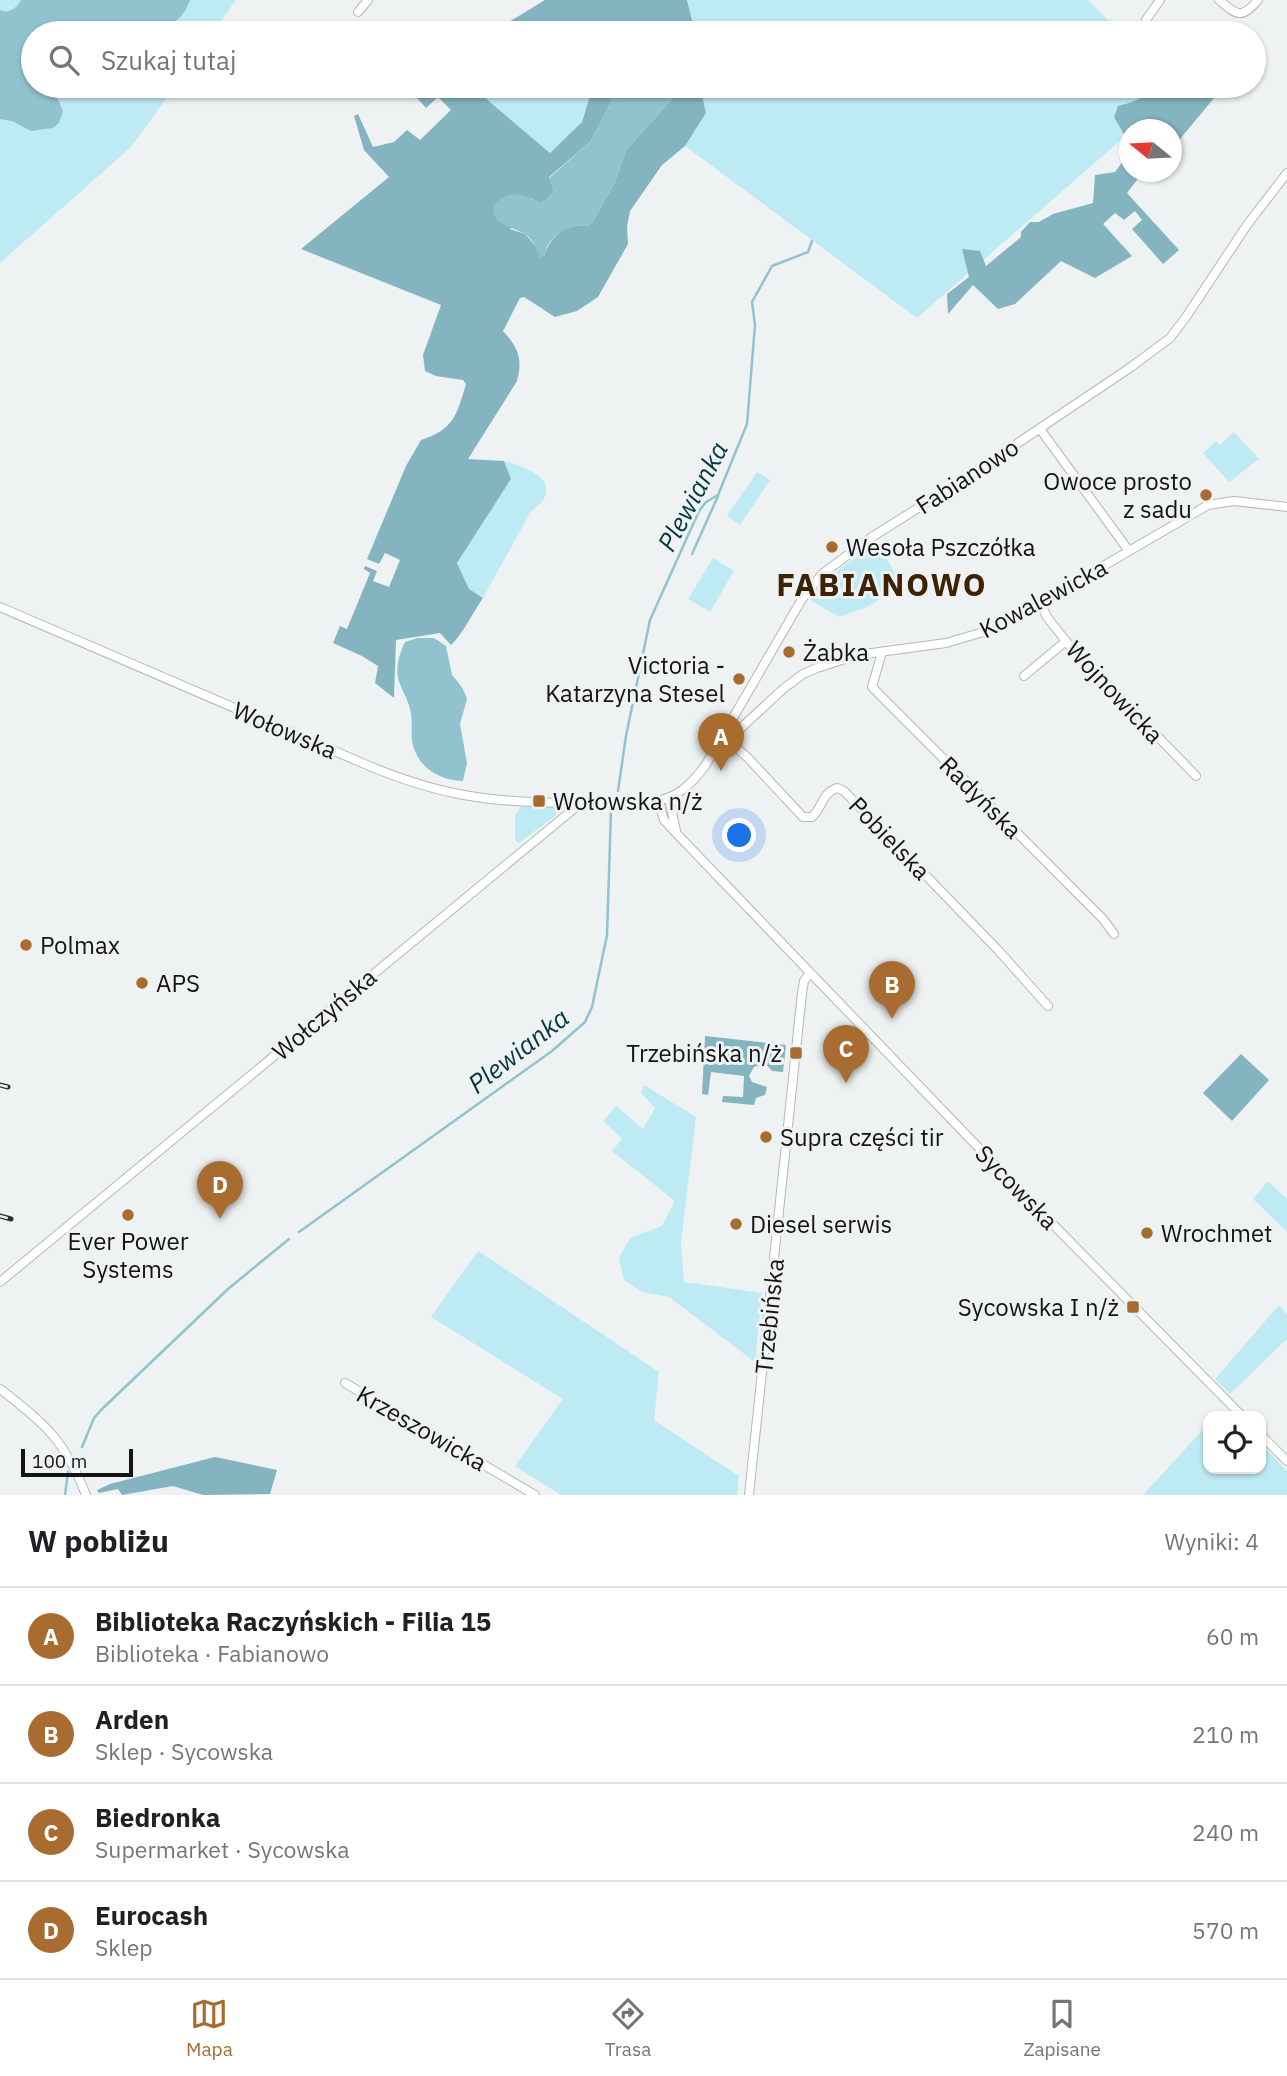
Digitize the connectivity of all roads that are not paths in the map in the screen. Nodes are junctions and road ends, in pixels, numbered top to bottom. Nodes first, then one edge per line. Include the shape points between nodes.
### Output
1 (368, 0) edge
2 (1160, 0) edge
3 (1219, 0) edge
4 (1258, 0) edge
5 (358, 12) dead end
6 (1146, 20) dead end
7 (1287, 173) edge
8 (1040, 429) junction
9 (1287, 507) edge
10 (1129, 551) junction
11 (1040, 602) junction
12 (0, 607) edge
13 (1066, 641) junction
14 (882, 652) junction
15 (1024, 677) dead end
16 (743, 700) junction
17 (759, 710) junction
18 (726, 737) junction
19 (1196, 776) dead end
20 (669, 798) junction
21 (658, 801) junction
22 (584, 802) junction
23 (677, 834) junction
24 (1114, 934) dead end
25 (810, 973) junction
26 (1048, 1006) dead end
27 (0, 1282) edge
28 (345, 1383) dead end
29 (0, 1390) edge
30 (1237, 1411) edge
31 (1266, 1440) edge
32 (1287, 1461) edge
33 (86, 1495) edge
34 (535, 1495) edge
35 (749, 1495) edge

1 - 5 street
2 - 6 street
3 - 4 street via 1241,14
7 - 8 street, Fabianowo via 1170,338
8 - 10 street
8 - 16 street, Fabianowo via 822,574 802,598
9 - 10 street, Kowalewicka via 1215,503
10 - 11 street, Kowalewicka
11 - 13 street, Wojnowicka
11 - 14 street, Kowalewicka via 961,640
12 - 22 street, Wołowska via 402,779 499,800
13 - 15 street
13 - 19 street, Wojnowicka
14 - 17 street, Kowalewicka via 852,656 809,671
14 - 24 street, Radyńska via 872,687
16 - 17 street
16 - 18 street, Fabianowo
17 - 18 street, Kowalewicka
18 - 20 street, Fabianowo via 694,781
18 - 26 street, Pobielska via 803,817 817,813 832,789 844,791
20 - 21 street
20 - 23 street
21 - 22 street
21 - 23 street, Sycowska via 664,820
22 - 27 street, Wołczyńska
23 - 25 street, Sycowska
25 - 30 street, Sycowska
25 - 35 street, Trzebińska via 804,981
28 - 34 street, Krzeszowicka
29 - 33 street via 55,1436
31 - 32 street

